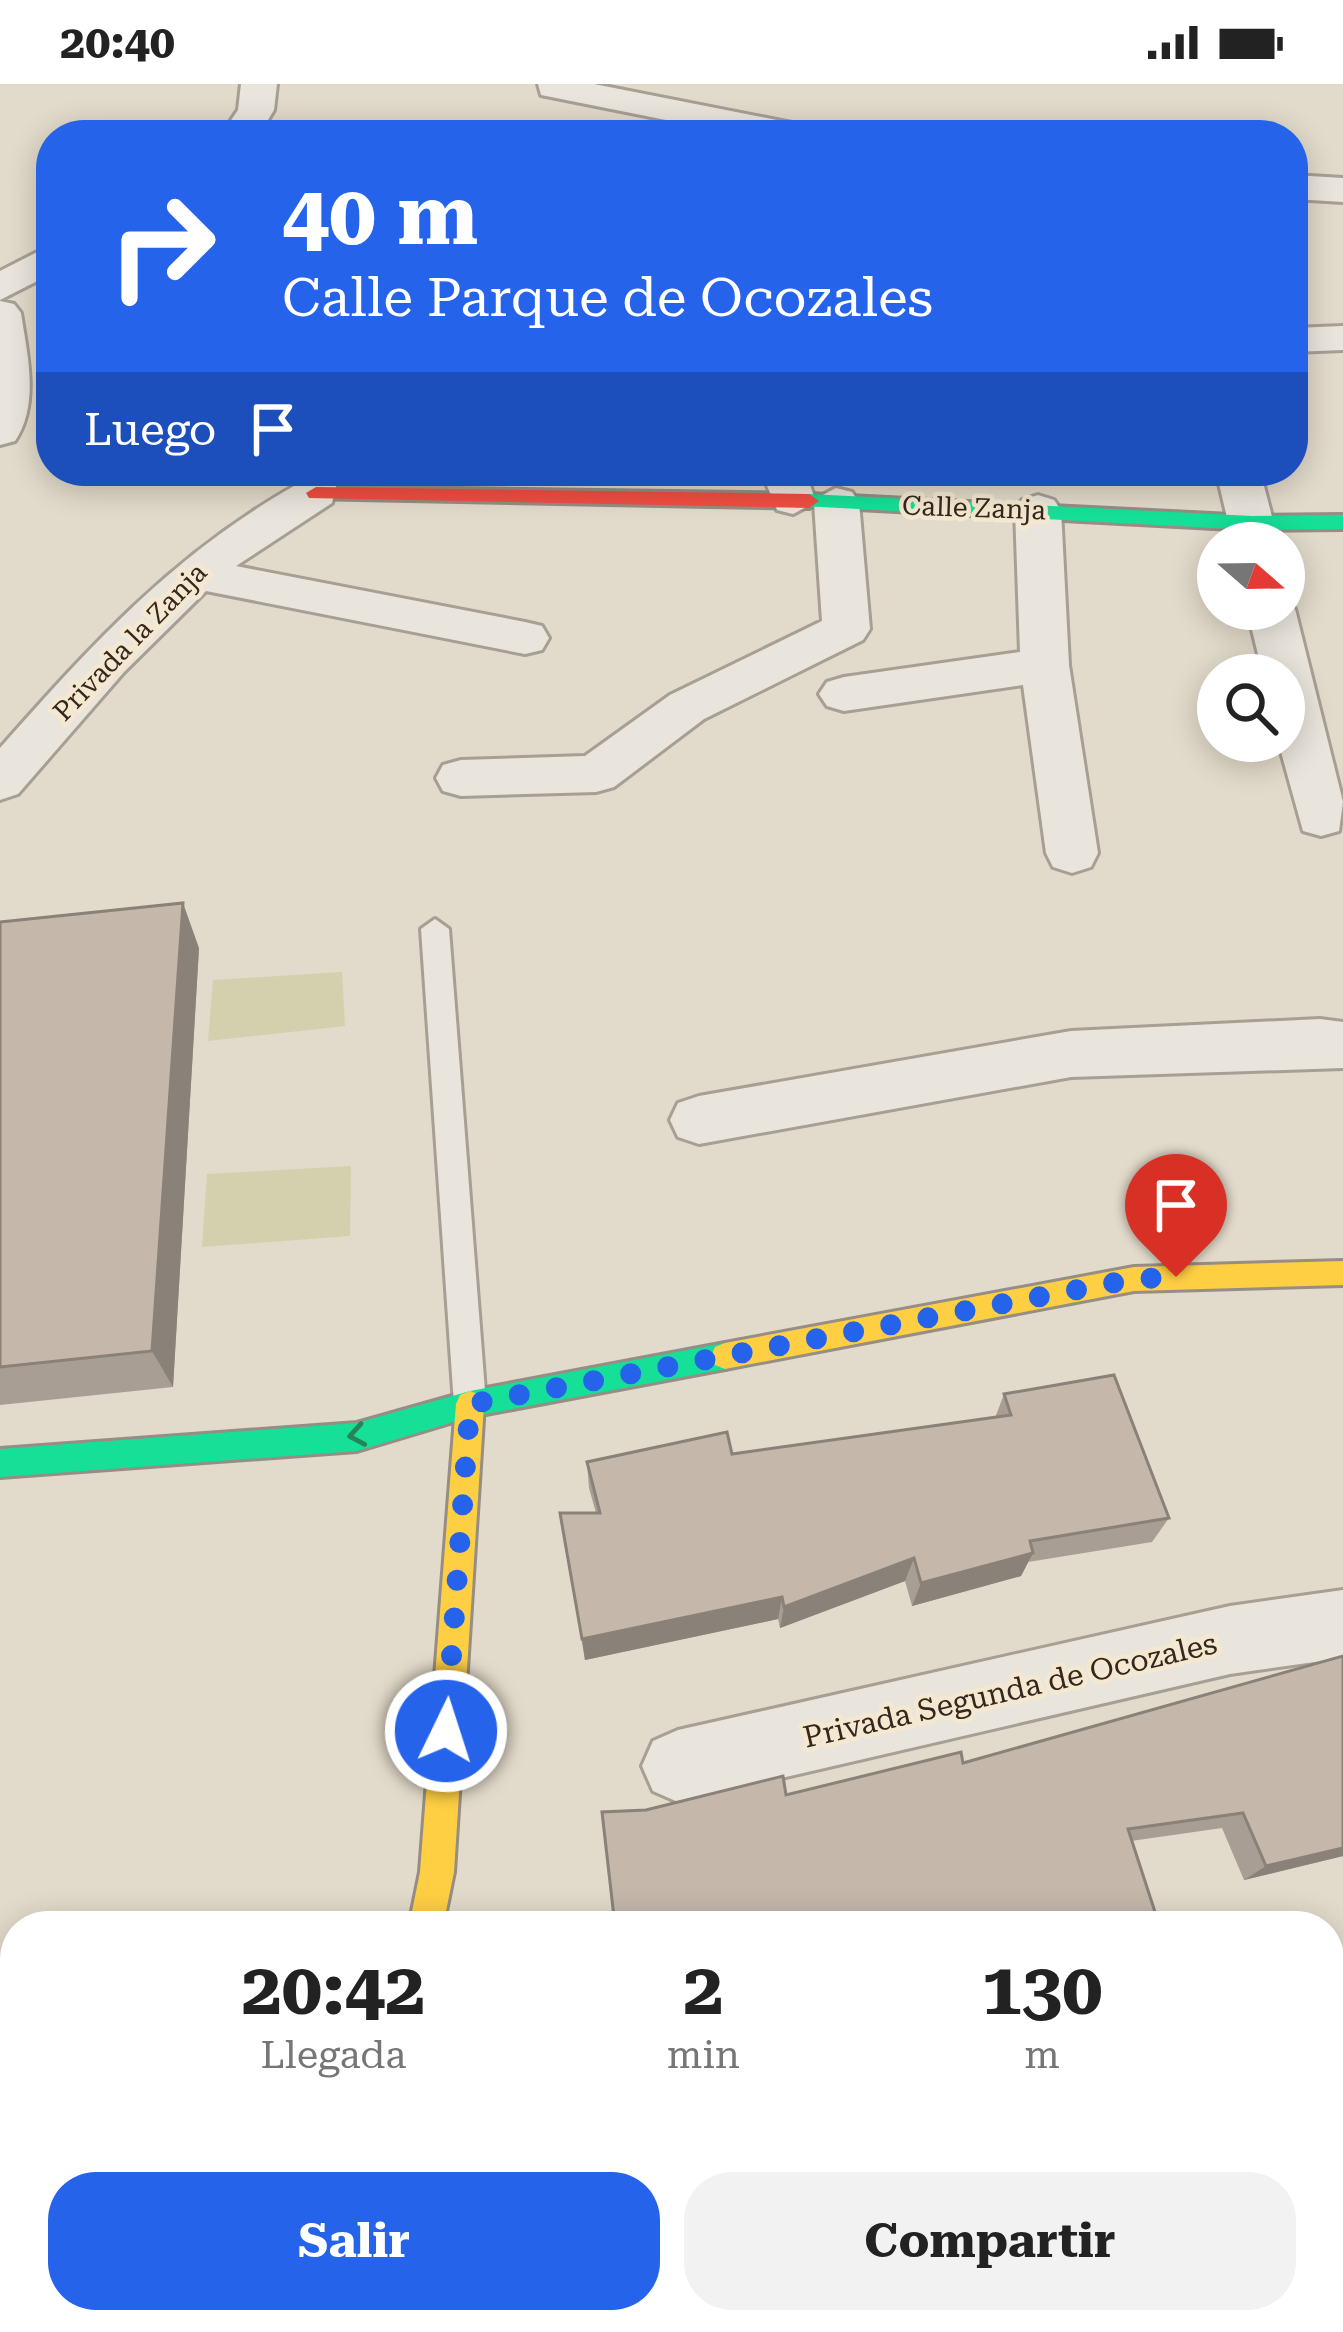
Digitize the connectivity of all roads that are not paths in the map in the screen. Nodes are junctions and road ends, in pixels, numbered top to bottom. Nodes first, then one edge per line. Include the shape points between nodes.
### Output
1 (259, 84) edge
2 (554, 96) edge
3 (250, 120) edge
4 (704, 120) edge
5 (1308, 189) edge
6 (1343, 190) edge
7 (36, 266) edge
8 (0, 288) edge
9 (0, 313) edge
10 (1343, 338) edge
11 (1308, 339) edge
12 (0, 431) edge
13 (311, 486) edge
14 (533, 486) edge
15 (1242, 486) edge
16 (804, 491) edge
17 (1056, 498) edge
18 (1251, 522) edge
19 (1343, 522) edge
20 (1197, 523) edge
21 (1305, 527) edge
22 (192, 574) junction
23 (1276, 630) edge
24 (525, 638) dead end
25 (1045, 665) junction
26 (844, 694) dead end
27 (461, 778) dead end
28 (0, 781) edge
29 (1321, 817) dead end
30 (1072, 853) dead end
31 (435, 929) dead end
32 (1343, 1045) edge
33 (699, 1120) dead end
34 (1343, 1273) edge
35 (470, 1404) junction
36 (8, 1463) edge
37 (0, 1497) edge
38 (1343, 1624) edge
39 (678, 1766) dead end
40 (430, 1911) edge

1 - 3 street
2 - 4 street
5 - 6 street
7 - 8 street
9 - 12 street via 10,377
10 - 11 street
13 - 22 street, Privada la Zanja
14 - 16 street, Calle Zanja
15 - 18 street
16 - 17 street, Calle Zanja
16 - 27 street via 845,629 688,707 596,774
17 - 20 street, Calle Zanja
17 - 25 street
19 - 21 street, Calle Zanja
22 - 24 street
22 - 28 street, Privada la Zanja
23 - 29 street
25 - 26 street
25 - 30 street
31 - 35 lane
32 - 33 street via 1071,1054
34 - 35 street via 1134,1279
35 -> 36 street via 357,1437
35 - 40 street
36 - 37 street
38 - 39 street, Privada Segunda de Ocozales via 1230,1640

